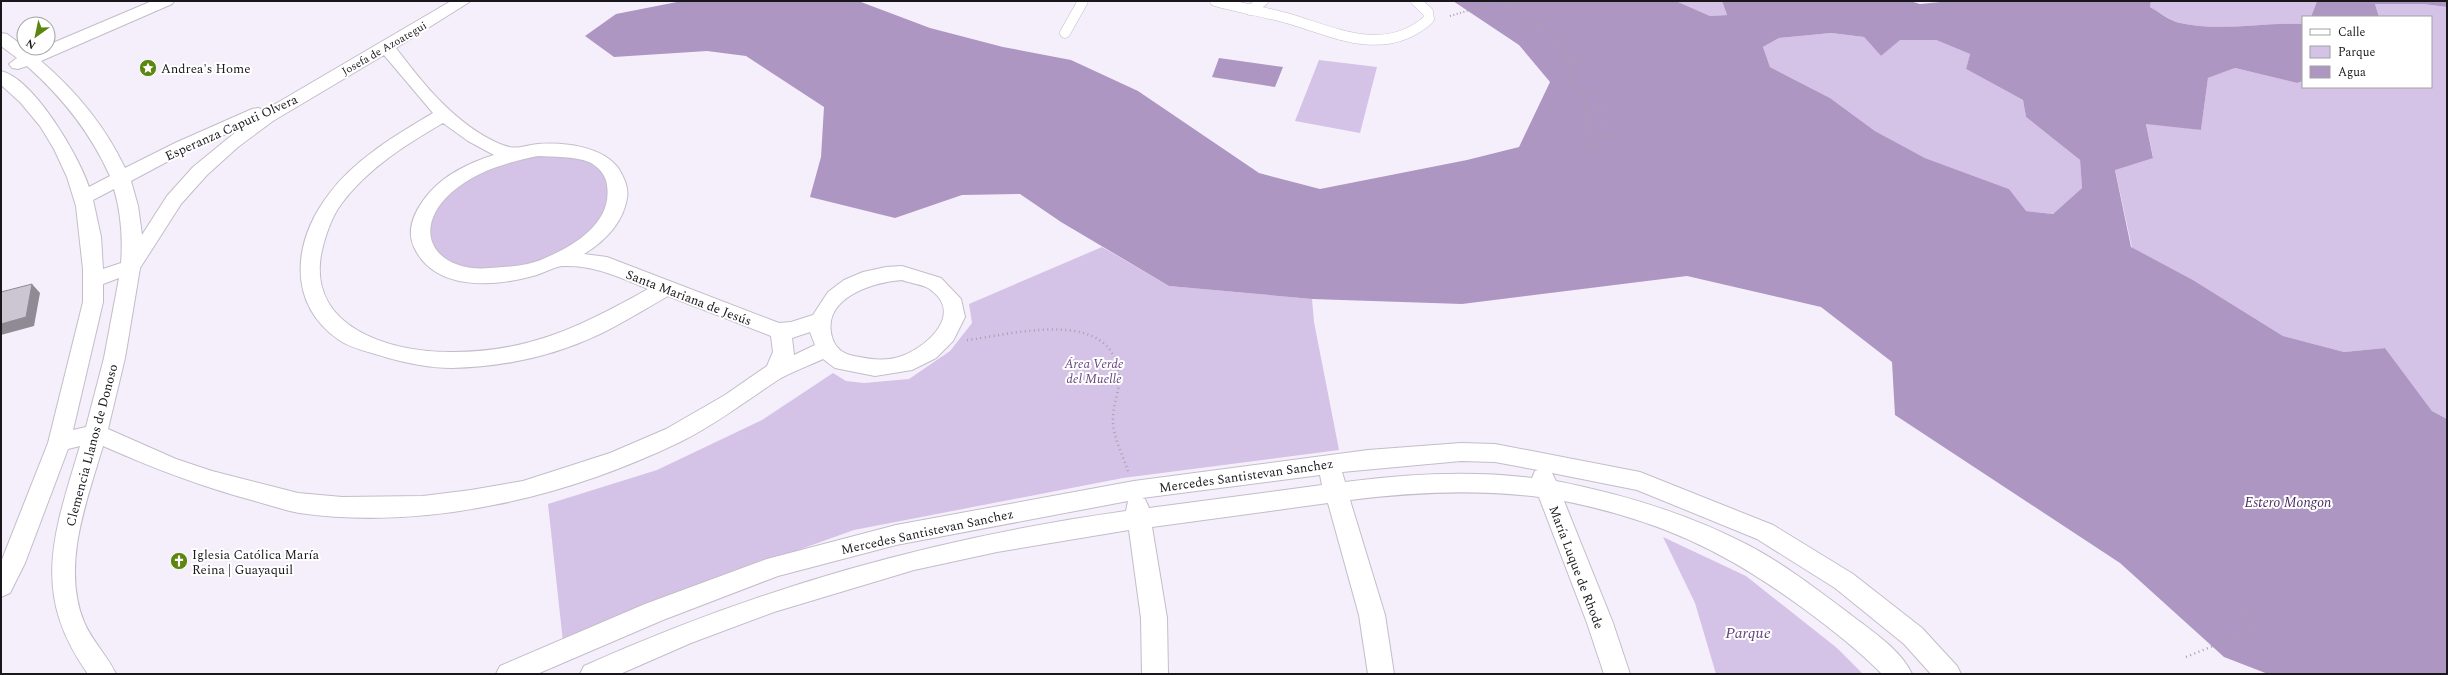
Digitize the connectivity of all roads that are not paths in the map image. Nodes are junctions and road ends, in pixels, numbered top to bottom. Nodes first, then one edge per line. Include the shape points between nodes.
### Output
1 (166, 1) edge
2 (463, 1) edge
3 (1083, 1) edge
4 (1215, 1) edge
5 (1263, 1) edge
6 (1416, 1) edge
7 (1250, 10) junction
8 (1065, 33) dead end
9 (1, 38) edge
10 (386, 47) junction
11 (28, 60) junction
12 (1, 71) edge
13 (1, 76) edge
14 (305, 94) junction
15 (445, 114) junction
16 (477, 140) junction
17 (512, 155) junction
18 (473, 170) junction
19 (121, 178) junction
20 (84, 197) junction
21 (590, 241) junction
22 (560, 259) junction
23 (600, 262) junction
24 (131, 267) junction
25 (94, 280) junction
26 (664, 288) junction
27 (821, 320) junction
28 (778, 331) junction
29 (826, 349) junction
30 (775, 372) junction
31 (96, 433) junction
32 (59, 442) junction
33 (1536, 460) junction
34 (1328, 464) junction
35 (1547, 489) junction
36 (1134, 490) junction
37 (1337, 493) junction
38 (1140, 519) junction
39 (1, 586) edge
40 (511, 673) edge
41 (103, 674) edge
42 (593, 674) edge
43 (1155, 674) edge
44 (1381, 674) edge
45 (1617, 674) edge
46 (1899, 674) edge
47 (1948, 674) edge

1 - 11 street
2 - 10 street, Josefa de Azoategui
3 - 8 lane
4 - 7 lane
5 - 7 lane
6 - 7 lane via 1428,12 1429,19 1424,24 1407,33 1361,41 1325,34 1275,15
9 - 11 street, Clemencia Llanos de Donoso
10 - 14 street, Josefa de Azoategui
10 - 15 street via 412,81
11 - 12 street
11 - 19 street, Clemencia Llanos de Donoso via 43,70 83,110 110,154
13 - 20 street via 47,121 74,167
14 - 19 street, Esperanza Caputi Olvera via 181,147
14 - 24 street, Esperanza Caputi Olvera via 237,139 200,171 174,200
15 - 16 street
15 - 26 street via 366,166 339,194 312,243 309,259 310,282 318,306 347,335 405,355 449,360 494,357 544,346 591,330
16 - 17 street via 492,149
16 - 18 street via 477,159
17 - 18 street
17 - 21 street via 538,150 570,151 596,158 614,173 620,192 613,215
18 - 22 street via 458,178 436,197 422,218 419,240 429,258 450,271 480,276 514,274
19 - 20 street, Esperanza Caputi Olvera
19 - 24 street, Clemencia Llanos de Donoso via 129,209 132,236
20 - 25 street via 94,247
21 - 22 street
21 - 23 street
22 - 23 street, Santa Mariana de Jesús
23 - 26 street, Santa Mariana de Jesús
24 - 25 street
24 - 31 street, Clemencia Llanos de Donoso via 109,388
25 - 32 street via 94,302
26 - 28 street, Santa Mariana de Jesús
27 - 28 street via 792,330
27 - 29 street via 820,335
27 - 29 street via 833,300 842,291 860,281 902,273 922,276 939,284 950,296 955,310 953,326 944,341 928,355 906,365 882,370 859,368 840,361
28 - 30 street via 785,349 782,361
29 - 30 street
30 - 31 street via 733,401 674,435 617,460 523,490 423,506 342,507 298,503 271,497 168,465
31 - 32 street
31 - 41 street, Clemencia Llanos de Donoso via 63,548 62,586 71,622 90,659
32 - 39 street via 13,562
33 - 34 street, Mercedes Santistevan Sanchez via 1495,453 1460,452 1402,455
33 - 35 street, María Luque de Rhode
33 - 47 street, Mercedes Santistevan Sanchez via 1640,480 1765,532 1844,581 1912,636
34 - 36 street, Mercedes Santistevan Sanchez
34 - 37 street
35 - 37 street, Mercedes Santistevan Sanchez via 1440,481
35 - 45 street, María Luque de Rhode via 1600,623
35 - 46 street, Mercedes Santistevan Sanchez via 1641,511 1704,535 1756,562 1850,628
36 - 38 street
36 - 40 street, Mercedes Santistevan Sanchez via 896,535 776,566 654,612
37 - 38 street, Mercedes Santistevan Sanchez
37 - 44 street via 1372,616
38 - 42 street, Mercedes Santistevan Sanchez via 964,548 889,567 784,597 724,618
38 - 43 street via 1154,618

